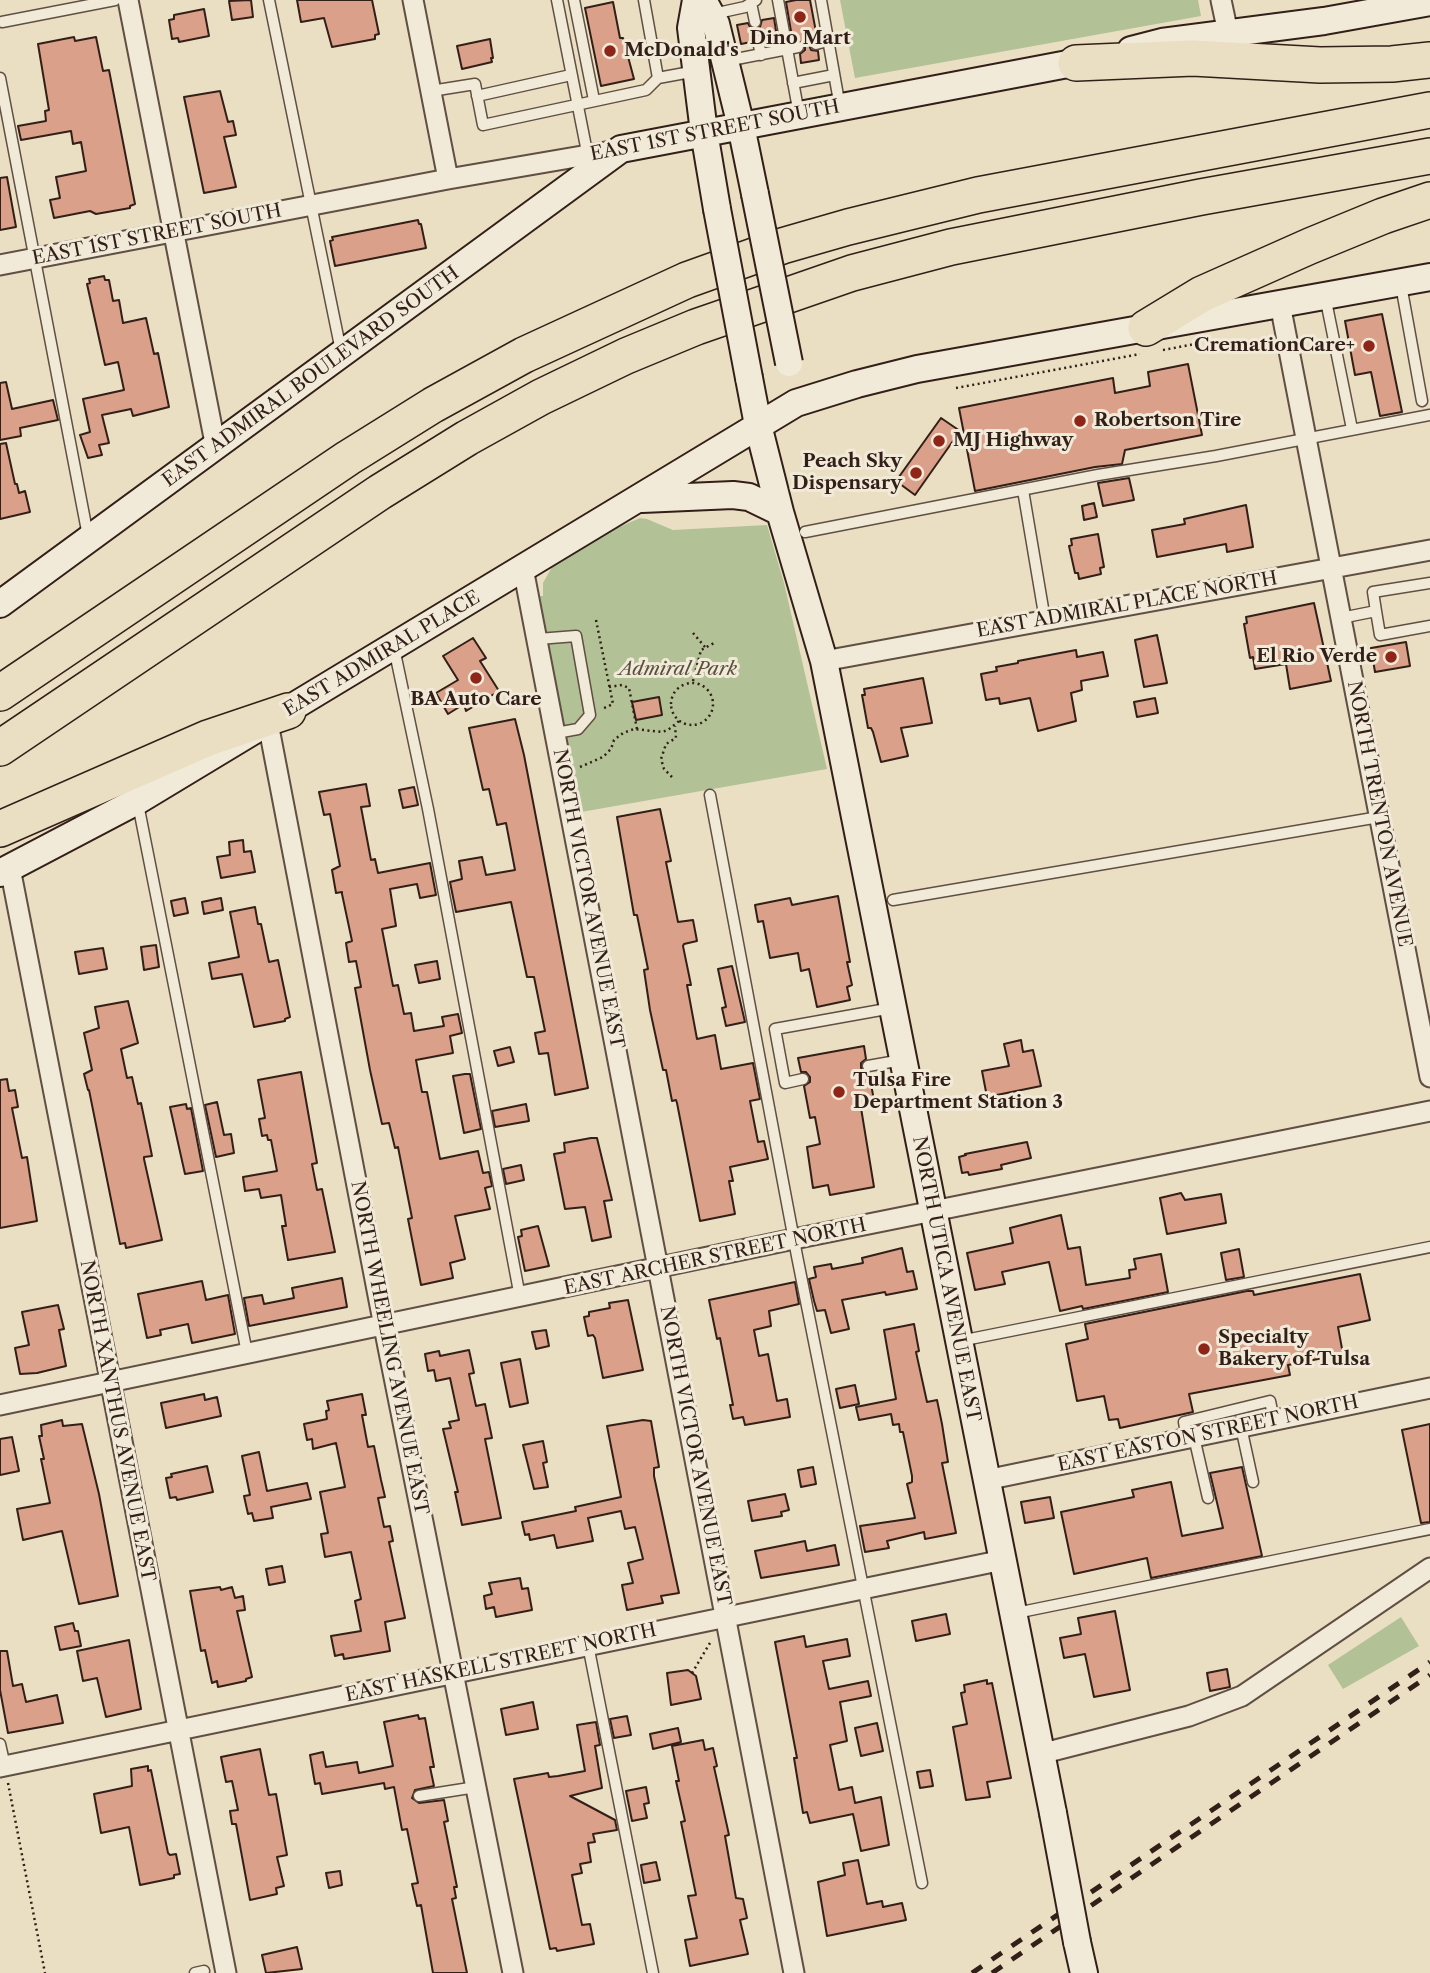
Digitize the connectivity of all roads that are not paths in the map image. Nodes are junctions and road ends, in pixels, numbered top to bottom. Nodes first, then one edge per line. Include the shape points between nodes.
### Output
1 (115, 0) edge
2 (128, 0) edge
3 (269, 0) edge
4 (413, 0) edge
5 (556, 0) edge
6 (574, 0) edge
7 (644, 0) edge
8 (778, 0) edge
9 (821, 0) edge
10 (1222, 0) edge
11 (753, 2) edge
12 (1430, 2) edge
13 (703, 5) edge
14 (2, 22) dead end
15 (755, 22) dead end
16 (1228, 33) junction
17 (758, 41) dead end
18 (828, 41) junction
19 (816, 44) dead end
20 (799, 47) dead end
21 (787, 50) junction
22 (761, 55) junction
23 (1430, 60) edge
24 (725, 62) junction
25 (1076, 63) junction
26 (696, 71) junction
27 (571, 75) junction
28 (834, 75) junction
29 (0, 78) edge
30 (658, 78) junction
31 (793, 83) junction
32 (431, 91) junction
33 (477, 96) junction
34 (594, 100) junction
35 (577, 104) junction
36 (840, 107) junction
37 (1430, 110) edge
38 (799, 115) junction
39 (741, 126) junction
40 (704, 132) junction
41 (621, 149) joint
42 (1430, 156) edge
43 (589, 163) junction
44 (448, 179) junction
45 (1430, 200) edge
46 (311, 206) junction
47 (172, 233) junction
48 (35, 259) junction
49 (0, 265) edge
50 (1430, 277) edge
51 (1401, 282) junction
52 (1325, 296) junction
53 (1280, 304) junction
54 (1151, 344) junction
55 (342, 355) junction
56 (1422, 401) dead end
57 (796, 403) junction
58 (1430, 415) edge
59 (758, 425) junction
60 (1352, 429) junction
61 (1306, 439) junction
62 (216, 448) junction
63 (1023, 490) junction
64 (636, 500) junction
65 (779, 512) junction
66 (805, 532) dead end
67 (89, 540) junction
68 (1430, 550) edge
69 (1331, 567) junction
70 (523, 568) junction
71 (1430, 583) edge
72 (0, 604) edge
73 (1376, 611) junction
74 (1341, 618) junction
75 (1045, 620) junction
76 (1430, 626) edge
77 (538, 639) junction
78 (394, 647) junction
79 (824, 661) junction
80 (0, 693) edge
81 (278, 717) junction
82 (556, 733) junction
83 (0, 748) edge
84 (710, 794) dead end
85 (137, 801) junction
86 (1380, 817) junction
87 (0, 829) edge
88 (5, 871) edge
89 (893, 900) dead end
90 (892, 1008) junction
91 (902, 1059) junction
92 (868, 1066) dead end
93 (1430, 1077) edge
94 (803, 1079) dead end
95 (1430, 1111) edge
96 (932, 1212) junction
97 (794, 1239) junction
98 (1430, 1247) edge
99 (659, 1268) junction
100 (520, 1297) junction
101 (384, 1325) junction
102 (958, 1342) junction
103 (247, 1353) junction
104 (109, 1382) junction
105 (1430, 1388) edge
106 (0, 1405) edge
107 (1274, 1420) junction
108 (1241, 1427) junction
109 (1191, 1438) junction
110 (986, 1480) junction
111 (1253, 1482) dead end
112 (1208, 1498) dead end
113 (1430, 1529) edge
114 (1003, 1559) junction
115 (1430, 1568) edge
116 (864, 1588) junction
117 (1014, 1614) junction
118 (727, 1615) junction
119 (588, 1645) junction
120 (453, 1674) junction
121 (178, 1731) junction
122 (0, 1744) edge
123 (1040, 1754) junction
124 (2, 1767) edge
125 (476, 1787) junction
126 (419, 1796) dead end
127 (922, 1883) dead end
128 (226, 1973) edge
129 (513, 1973) edge
130 (653, 1973) edge
131 (794, 1973) edge
132 (1084, 1973) edge

1 - 14 lane
2 - 47 street
3 - 46 lane
4 - 32 street
5 - 27 lane
6 - 34 lane
7 - 30 lane
8 - 21 lane
9 - 18 lane
10 - 16 street
11 - 13 lane via 745,7
11 - 15 lane
12 - 16 main road, EAST 1ST STREET SOUTH
13 - 24 main road via 716,24
13 - 26 main road, NORTH UTICA AVENUE EAST via 691,28
16 - 25 main road, EAST 1ST STREET SOUTH via 1162,42
17 - 22 lane
18 - 19 lane
18 - 28 lane
20 - 21 lane
21 - 22 lane
21 - 31 lane
22 - 24 lane
23 - 25 highway via 1320,65 1194,58
24 - 39 main road
25 - 36 main road, EAST 1ST STREET SOUTH
26 - 30 lane
26 - 40 main road, NORTH UTICA AVENUE EAST
27 - 33 lane
27 - 35 lane
28 - 31 lane
28 - 36 lane
29 - 48 lane
30 - 34 lane via 646,90
31 - 38 lane
32 - 33 lane via 475,84
32 - 44 street
33 - 35 lane via 483,125
34 - 35 lane
35 - 43 lane
36 - 38 main road, EAST 1ST STREET SOUTH
37 - 80 highway via 978,195 808,238 687,280 524,355 433,405
38 - 39 main road, EAST 1ST STREET SOUTH
39 - 40 main road, EAST 1ST STREET SOUTH
39 - 57 main road, bridge
40 - 41 main road, EAST 1ST STREET SOUTH
40 - 59 main road, NORTH UTICA AVENUE EAST, bridge
41 - 43 main road, EAST ADMIRAL BOULEVARD SOUTH
42 - 83 highway via 951,247 852,273 696,327 541,397 467,438
43 - 44 street, EAST 1ST STREET SOUTH
43 - 55 main road, EAST ADMIRAL BOULEVARD SOUTH
44 - 46 street, EAST 1ST STREET SOUTH
45 - 54 highway via 1202,294
46 - 47 street, EAST 1ST STREET SOUTH
46 - 55 lane
47 - 48 street, EAST 1ST STREET SOUTH
47 - 62 street
48 - 49 street, EAST 1ST STREET SOUTH
48 - 67 lane
50 - 51 main road
51 - 52 main road
51 - 56 lane
52 - 53 main road
52 - 60 lane
53 - 54 main road
53 - 61 street, NORTH TRENTON AVENUE
54 - 57 main road via 917,369
55 - 62 main road, EAST ADMIRAL BOULEVARD SOUTH
57 - 59 main road
58 - 60 lane
59 - 64 main road, EAST ADMIRAL PLACE
59 - 65 main road, NORTH UTICA AVENUE EAST
60 - 61 lane
61 - 63 lane
61 - 69 street, NORTH TRENTON AVENUE
62 - 67 main road, EAST ADMIRAL BOULEVARD SOUTH
63 - 66 lane
63 - 75 lane
64 - 65 main road via 733,495 750,497
64 - 70 main road, EAST ADMIRAL PLACE
65 - 79 main road, NORTH UTICA AVENUE EAST
67 - 72 main road, EAST ADMIRAL BOULEVARD SOUTH
68 - 69 street, EAST ADMIRAL PLACE NORTH
69 - 74 street, NORTH TRENTON AVENUE
69 - 75 street, EAST ADMIRAL PLACE NORTH
70 - 77 street, NORTH VICTOR AVENUE EAST
70 - 78 main road, EAST ADMIRAL PLACE
71 - 73 lane via 1373,592
73 - 74 lane
73 - 76 lane via 1380,635
74 - 86 street, NORTH TRENTON AVENUE
75 - 79 street, EAST ADMIRAL PLACE NORTH
77 - 82 street, NORTH VICTOR AVENUE EAST
77 - 82 lane via 576,636 590,715 578,729
78 - 81 main road, EAST ADMIRAL PLACE
78 - 100 lane
79 - 90 main road, NORTH UTICA AVENUE EAST
81 - 85 main road, EAST ADMIRAL PLACE
81 - 87 highway via 208,738
81 - 101 street, NORTH WHEELING AVENUE EAST
82 - 99 street, NORTH VICTOR AVENUE EAST
84 - 97 lane
85 - 88 main road, EAST ADMIRAL PLACE
85 - 103 lane
86 - 89 lane
86 - 93 street, NORTH TRENTON AVENUE
88 - 104 street, NORTH XANTHUS AVENUE EAST
90 - 91 main road, NORTH UTICA AVENUE EAST
90 - 94 lane via 775,1029 785,1083
91 - 92 lane
91 - 96 main road, NORTH UTICA AVENUE EAST
95 - 96 street, EAST ARCHER STREET NORTH
96 - 97 street, EAST ARCHER STREET NORTH
96 - 102 main road, NORTH UTICA AVENUE EAST
97 - 99 street, EAST ARCHER STREET NORTH
97 - 116 lane
98 - 102 lane
99 - 100 street, EAST ARCHER STREET NORTH
99 - 118 street, NORTH VICTOR AVENUE EAST
100 - 101 street, EAST ARCHER STREET NORTH
101 - 103 street, EAST ARCHER STREET NORTH
101 - 120 street, NORTH WHEELING AVENUE EAST
102 - 110 main road, NORTH UTICA AVENUE EAST
103 - 104 street, EAST ARCHER STREET NORTH
104 - 106 street, EAST ARCHER STREET NORTH
104 - 121 street, NORTH XANTHUS AVENUE EAST
105 - 107 street, EAST EASTON STREET NORTH
107 - 108 street, EAST EASTON STREET NORTH
107 - 109 lane via 1270,1401 1184,1422
108 - 109 street, EAST EASTON STREET NORTH
108 - 111 lane
109 - 110 street, EAST EASTON STREET NORTH
109 - 112 lane
110 - 114 main road, NORTH UTICA AVENUE EAST
113 - 117 lane
114 - 116 street, EAST HASKELL STREET NORTH
114 - 117 main road, NORTH UTICA AVENUE EAST
115 - 123 street via 1242,1696 1189,1716
116 - 118 street, EAST HASKELL STREET NORTH
116 - 127 lane
117 - 123 main road, NORTH UTICA AVENUE EAST
118 - 119 street, EAST HASKELL STREET NORTH
118 - 131 street, NORTH VICTOR AVENUE EAST
119 - 120 street, EAST HASKELL STREET NORTH
119 - 130 lane
120 - 121 street, EAST HASKELL STREET NORTH
120 - 125 street, NORTH WHEELING AVENUE EAST
121 - 124 street, EAST HASKELL STREET NORTH
121 - 128 street, NORTH XANTHUS AVENUE EAST
122 - 124 lane
123 - 132 main road, NORTH UTICA AVENUE EAST, bridge
125 - 126 lane
125 - 129 street, NORTH WHEELING AVENUE EAST

